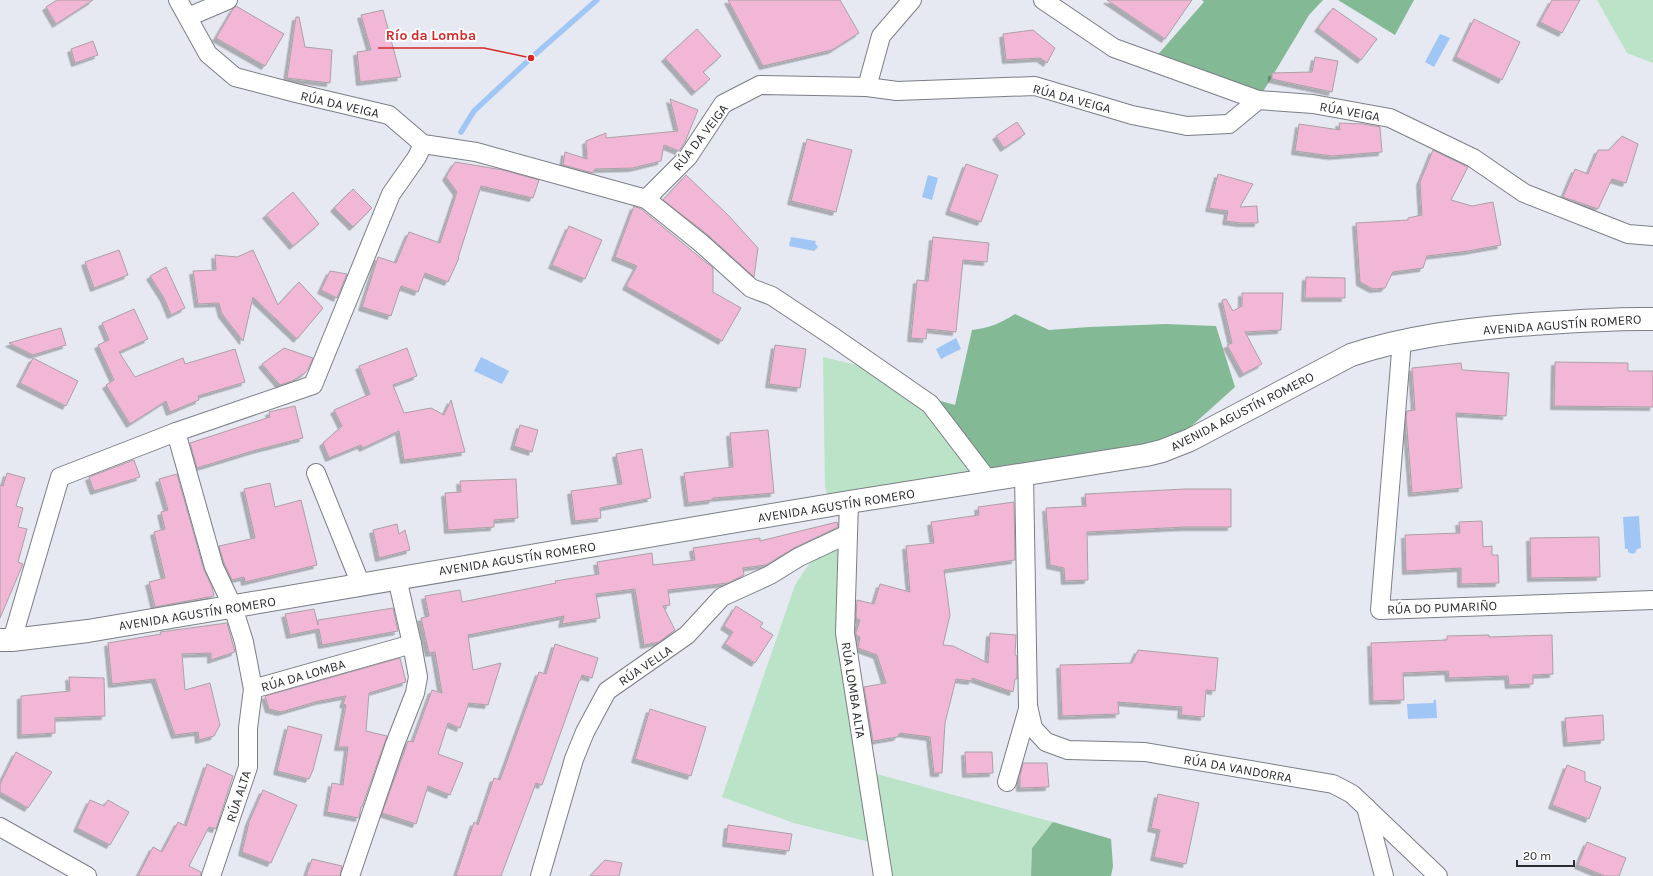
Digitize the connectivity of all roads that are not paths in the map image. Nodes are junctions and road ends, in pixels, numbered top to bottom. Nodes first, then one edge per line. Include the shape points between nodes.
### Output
1 (178, 0) edge
2 (228, 0) edge
3 (912, 0) edge
4 (1043, 0) edge
5 (188, 17) junction
6 (867, 87) junction
7 (1258, 100) junction
8 (423, 144) junction
9 (646, 199) junction
10 (1653, 236) edge
11 (1653, 319) edge
12 (1402, 340) junction
13 (176, 432) junction
14 (316, 473) dead end
15 (1024, 474) junction
16 (988, 480) junction
17 (849, 502) junction
18 (848, 534) junction
19 (397, 578) junction
20 (360, 585) junction
21 (1653, 600) edge
22 (233, 607) junction
23 (6, 640) edge
24 (412, 644) junction
25 (253, 689) junction
26 (1028, 706) junction
27 (1007, 782) dead end
28 (1366, 807) junction
29 (0, 827) edge
30 (87, 876) edge
31 (211, 876) edge
32 (350, 876) edge
33 (540, 876) edge
34 (883, 876) edge
35 (1384, 876) edge
36 (1438, 876) edge

1 - 5 street, RÚA DA VEIGA
2 - 5 street
3 - 6 street via 881,36
4 - 7 street, RÚA VEIGA via 1114,48
5 - 8 street, RÚA DA VEIGA via 208,54 235,77 389,115
6 - 7 street, RÚA DA VEIGA via 897,91 1035,86 1132,115 1187,126 1230,124
6 - 9 street, RÚA DA VEIGA via 760,84 723,104 688,157
7 - 10 street, RÚA VEIGA via 1313,104 1390,118 1473,158 1524,193 1628,234
8 - 9 street via 476,152
8 - 13 street via 418,157 391,194 313,386
9 - 16 street via 751,288 772,296 930,404
11 - 12 street, AVENIDA AGUSTÍN ROMERO via 1560,322
12 - 15 street, AVENIDA AGUSTÍN ROMERO via 1351,355 1190,440 1162,451
12 - 21 street, RÚA DO PUMARIÑO via 1380,610
13 - 22 street, RÚA DA LOMBA via 214,567
13 - 23 street via 60,477
14 - 20 street
15 - 16 street, AVENIDA AGUSTÍN ROMERO
15 - 26 street, RÚA DA VANDORRA
16 - 17 street, AVENIDA AGUSTÍN ROMERO
17 - 18 street, RÚA LOMBA ALTA
17 - 19 street, AVENIDA AGUSTÍN ROMERO
18 - 33 street, RÚA VELLA via 722,597 686,635 606,691 574,759
18 - 34 street, RÚA LOMBA ALTA via 845,633
19 - 20 street, AVENIDA AGUSTÍN ROMERO
19 - 24 street
20 - 22 street, AVENIDA AGUSTÍN ROMERO
22 - 23 street, AVENIDA AGUSTÍN ROMERO via 88,631
22 - 25 street, RÚA DA LOMBA via 244,642
24 - 25 street, RÚA DA LOMBA
24 - 32 street via 418,677 415,693
25 - 31 street, RÚA ALTA via 248,728 248,767
26 - 27 street, RÚA DA VANDORRA
26 - 28 street, RÚA DA VANDORRA via 1033,728 1046,742 1068,750 1145,752 1333,784 1352,794
28 - 35 street
28 - 36 street, RÚA DA VANDORRA
29 - 30 street

